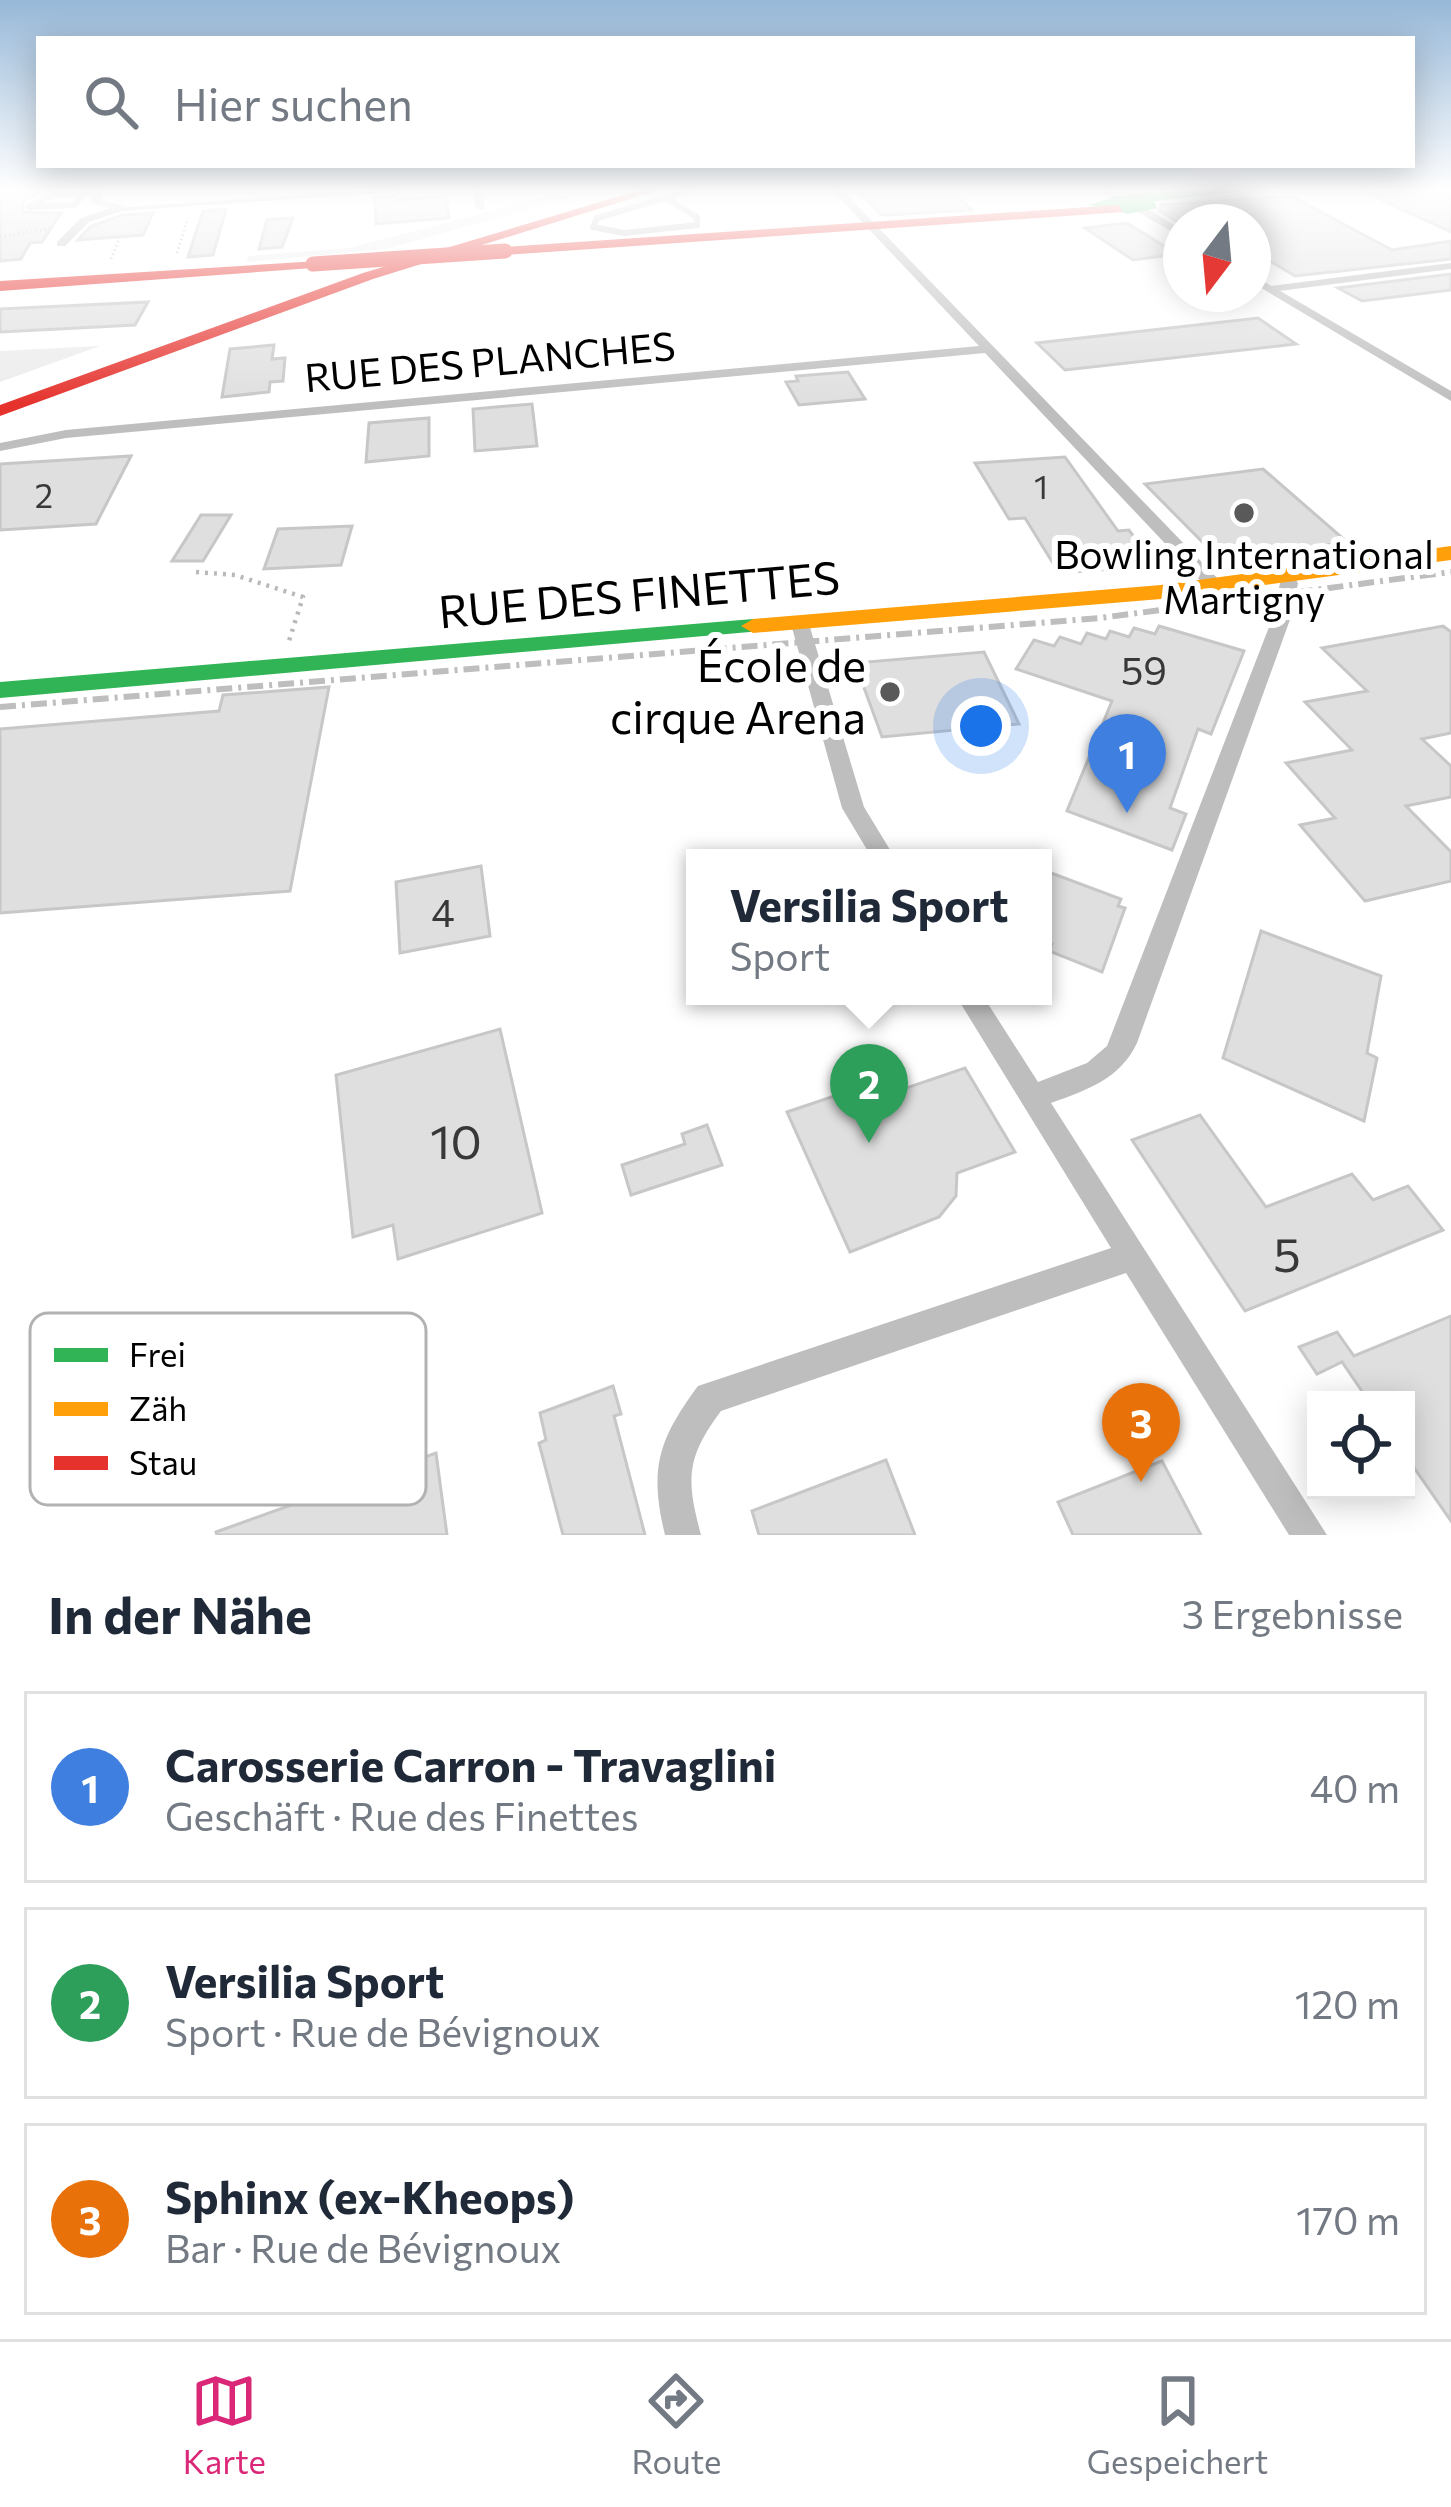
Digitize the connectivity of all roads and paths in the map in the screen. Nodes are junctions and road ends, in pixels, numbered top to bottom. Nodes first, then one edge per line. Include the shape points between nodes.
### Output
1 (359, 261) edge
2 (394, 261) edge
3 (419, 261) edge
4 (903, 261) edge
5 (1451, 266) edge
6 (0, 286) edge
7 (1271, 289) joint
8 (988, 349) junction
9 (1451, 397) edge
10 (0, 399) edge
11 (0, 411) edge
12 (0, 447) edge
13 (1451, 553) edge
14 (196, 572) dead end
15 (1285, 577) junction
16 (1214, 586) junction
17 (800, 624) junction
18 (280, 667) junction
19 (0, 690) edge
20 (878, 849) edge
21 (975, 1005) edge
22 (1032, 1097) junction
23 (1134, 1255) junction
24 (683, 1535) edge
25 (1309, 1535) edge

1 - 6 main road, bridge
2 - 10 main road
3 - 11 main road
4 - 8 street
5 - 7 lane
7 - 9 street
8 - 12 street, RUE DES PLANCHES via 65,434
8 - 16 street
13 - 15 main road, RUE DES FINETTES
14 - 18 path via 235,574 303,597
15 - 16 main road, RUE DES FINETTES
15 - 22 street via 1283,614 1117,1058
16 - 17 main road, RUE DES FINETTES
17 - 18 main road, RUE DES FINETTES
17 - 20 street via 853,808
18 - 19 main road, RUE DES FINETTES
21 - 22 street
22 - 23 street
23 - 24 street via 710,1398 679,1437 671,1490
23 - 25 street

